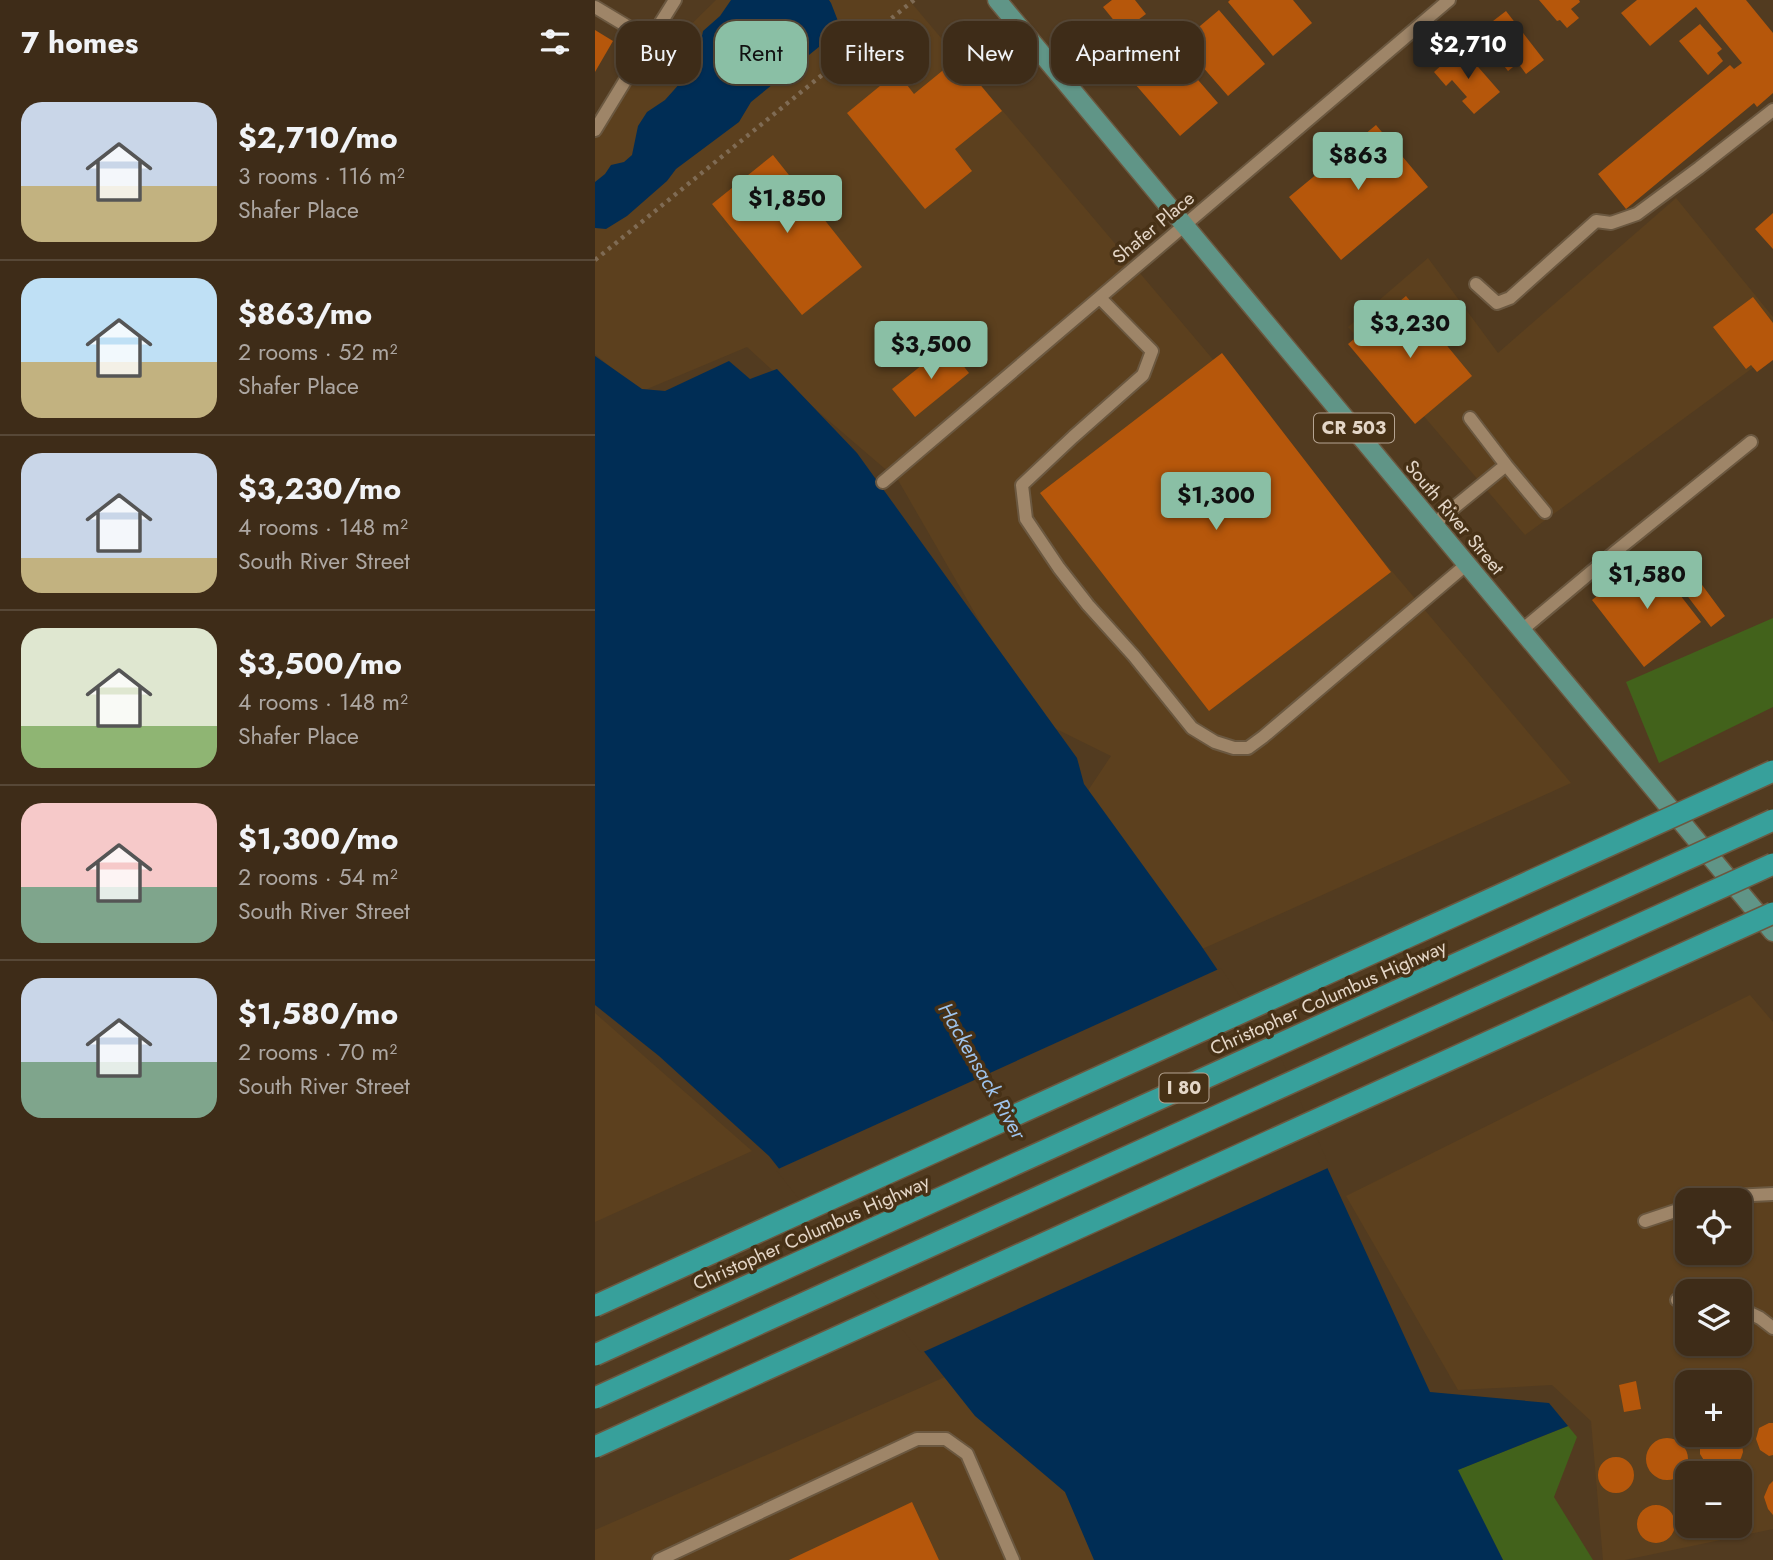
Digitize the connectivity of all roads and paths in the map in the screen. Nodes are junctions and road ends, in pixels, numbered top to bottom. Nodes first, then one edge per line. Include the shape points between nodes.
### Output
1 (675, 0) edge
2 (914, 0) edge
3 (997, 0) edge
4 (1448, 0) edge
5 (595, 7) edge
6 (618, 21) edge
7 (662, 21) edge
8 (623, 84) edge
9 (1773, 110) edge
10 (595, 130) edge
11 (1185, 225) junction
12 (595, 260) edge
13 (1476, 284) dead end
14 (1100, 298) junction
15 (1470, 418) dead end
16 (1751, 442) dead end
17 (1506, 465) junction
18 (883, 482) dead end
19 (1545, 512) dead end
20 (1434, 524) junction
21 (1467, 564) junction
22 (1522, 630) junction
23 (1773, 771) edge
24 (1773, 820) edge
25 (1773, 864) edge
26 (1773, 913) edge
27 (1773, 932) edge
28 (1773, 1194) edge
29 (1752, 1195) edge
30 (1675, 1211) edge
31 (1645, 1221) dead end
32 (595, 1306) edge
33 (1752, 1314) edge
34 (1773, 1328) edge
35 (595, 1355) edge
36 (595, 1398) edge
37 (595, 1447) edge
38 (659, 1560) edge
39 (1013, 1560) edge

1 - 7 street
2 - 12 path
3 - 11 main road, South River Street / CR 503
4 - 11 street, Shafer Place
5 - 6 street
8 - 10 street
9 - 13 street via 1637,214 1611,223 1596,222 1510,298 1497,303
11 - 14 street, Shafer Place
11 - 20 main road, South River Street / CR 503
14 - 18 street, Shafer Place
14 - 21 street via 1152,351 1143,375 1022,485 1026,519 1088,605 1192,728 1234,748 1248,748
15 - 17 street
16 - 22 street
17 - 19 street
17 - 20 street
20 - 21 main road, South River Street / CR 503
21 - 22 main road, South River Street / CR 503
22 - 27 main road, South River Street / CR 503
23 - 32 highway, Christopher Columbus Highway / I 80, bridge
24 - 35 highway, Christopher Columbus Highway / I 80, bridge
25 - 36 highway, I 80, bridge
26 - 37 highway, bridge
28 - 29 street
30 - 31 street
33 - 34 street
38 - 39 street via 917,1438 946,1439 967,1454

